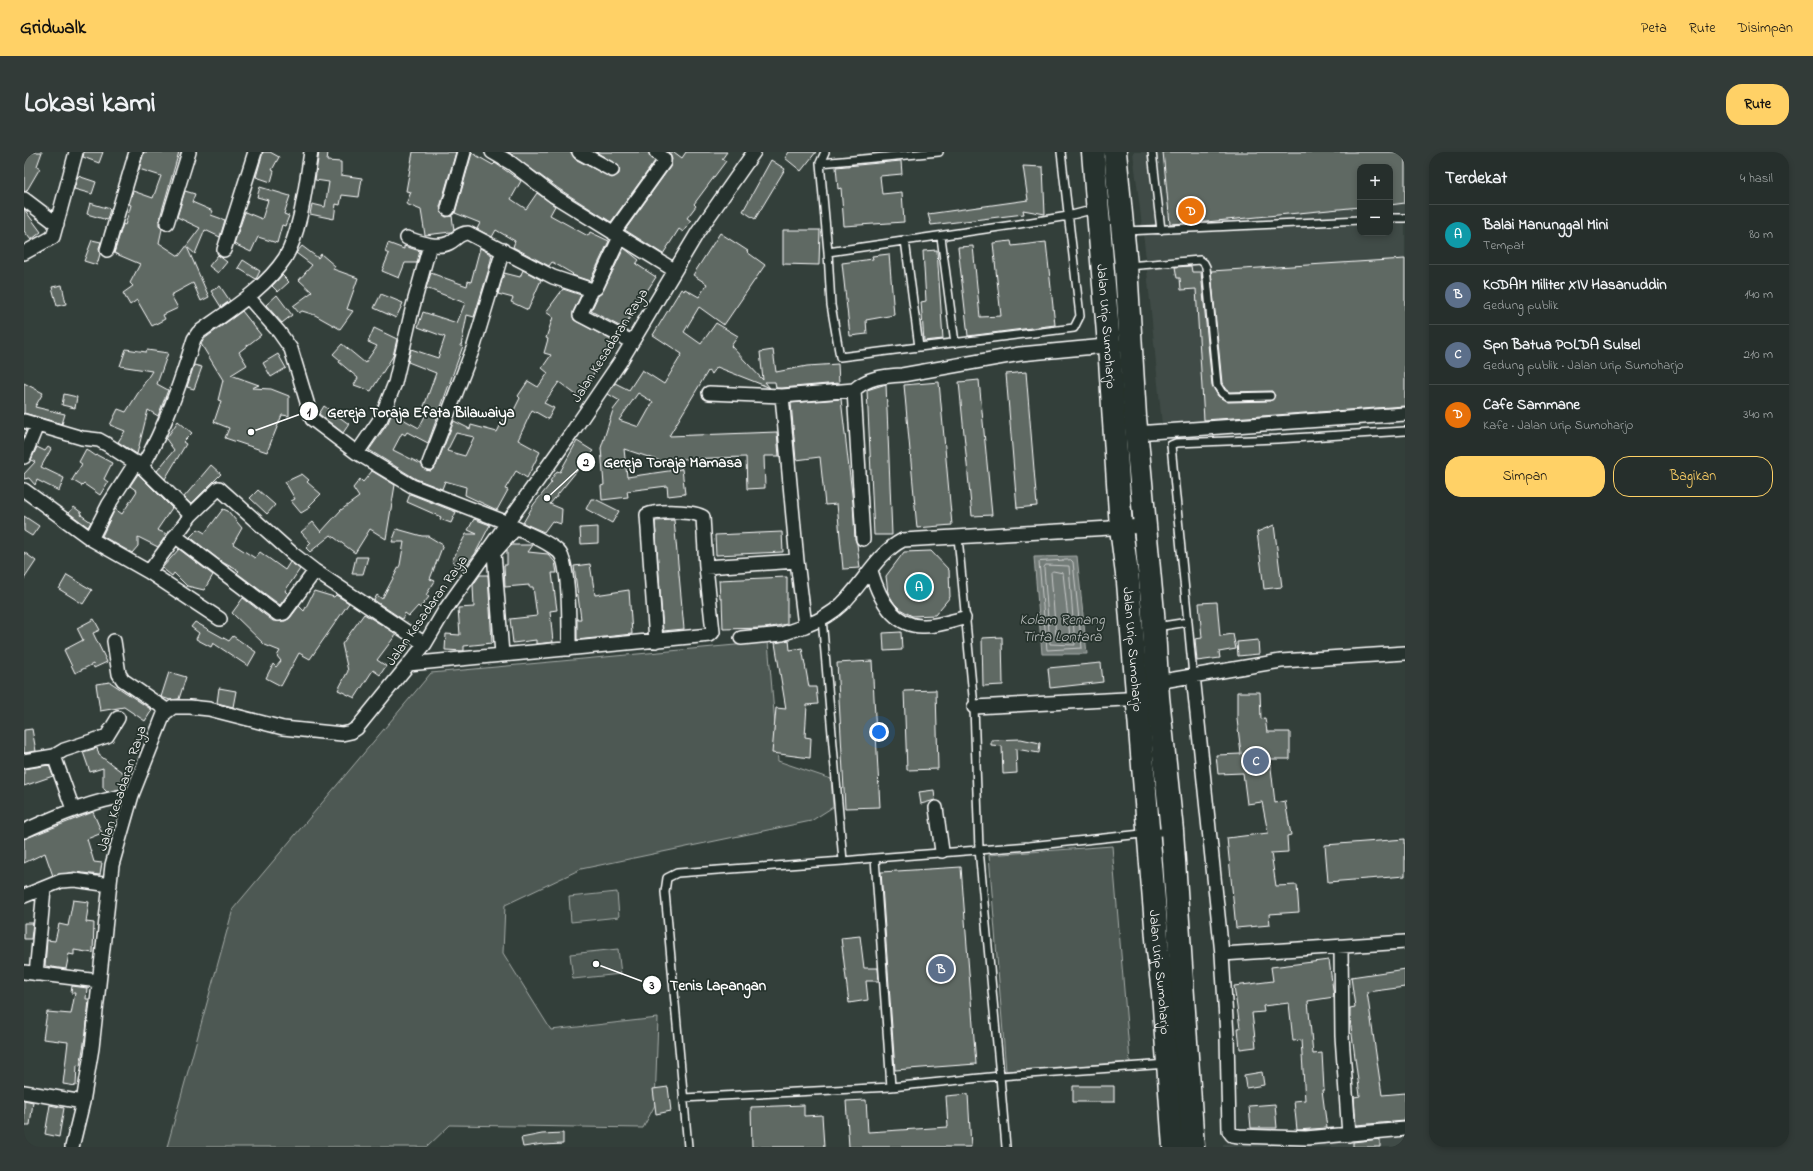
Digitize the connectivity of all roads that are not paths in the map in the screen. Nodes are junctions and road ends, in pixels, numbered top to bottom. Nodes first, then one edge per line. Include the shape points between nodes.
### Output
1 (76, 152) edge
2 (136, 152) edge
3 (189, 152) edge
4 (255, 152) edge
5 (311, 152) edge
6 (464, 152) edge
7 (492, 152) edge
8 (579, 152) edge
9 (656, 152) edge
10 (754, 152) edge
11 (826, 152) edge
12 (935, 152) edge
13 (1061, 152) edge
14 (1093, 152) edge
15 (1115, 152) edge
16 (1152, 152) edge
17 (820, 163) junction
18 (612, 170) dead end
19 (24, 199) edge
20 (1121, 207) junction
21 (1098, 208) junction
22 (448, 209) dead end
23 (1068, 216) junction
24 (1393, 218) edge
25 (1405, 218) edge
26 (1357, 220) edge
27 (167, 223) dead end
28 (57, 224) junction
29 (1161, 230) junction
30 (1123, 231) junction
31 (617, 235) junction
32 (941, 237) junction
33 (407, 238) dead end
34 (905, 240) junction
35 (430, 245) junction
36 (107, 250) dead end
37 (224, 250) dead end
38 (503, 250) junction
39 (24, 252) edge
40 (828, 252) junction
41 (1126, 266) junction
42 (674, 270) junction
43 (592, 290) junction
44 (248, 297) junction
45 (632, 342) junction
46 (955, 343) junction
47 (1120, 345) junction
48 (919, 347) junction
49 (854, 390) junction
50 (709, 393) dead end
51 (782, 396) junction
52 (1270, 396) dead end
53 (1405, 414) edge
54 (24, 422) edge
55 (37, 426) junction
56 (1405, 431) edge
57 (1136, 433) junction
58 (357, 453) junction
59 (24, 457) edge
60 (429, 463) dead end
61 (139, 465) junction
62 (24, 490) edge
63 (191, 515) junction
64 (508, 523) junction
65 (1145, 526) junction
66 (1121, 528) junction
67 (175, 536) junction
68 (958, 537) junction
69 (91, 539) junction
70 (864, 539) dead end
71 (797, 561) junction
72 (706, 567) junction
73 (315, 571) junction
74 (871, 571) junction
75 (149, 572) junction
76 (822, 618) junction
77 (964, 618) junction
78 (220, 620) dead end
79 (1188, 622) junction
80 (805, 626) junction
81 (1143, 627) junction
82 (741, 638) dead end
83 (114, 641) dead end
84 (656, 641) junction
85 (425, 644) junction
86 (569, 649) junction
87 (1405, 653) edge
88 (502, 654) junction
89 (408, 664) junction
90 (1193, 675) junction
91 (1158, 689) junction
92 (1137, 698) junction
93 (974, 707) junction
94 (168, 711) junction
95 (118, 718) dead end
96 (54, 756) junction
97 (24, 761) edge
98 (132, 795) junction
99 (936, 808) dead end
100 (73, 809) junction
101 (24, 831) edge
102 (1172, 831) junction
103 (1148, 834) junction
104 (979, 849) junction
105 (942, 851) junction
106 (875, 858) junction
107 (843, 862) junction
108 (110, 885) junction
109 (44, 889) junction
110 (24, 896) edge
111 (1405, 942) edge
112 (1180, 947) junction
113 (1341, 947) junction
114 (1158, 950) junction
115 (1222, 954) junction
116 (30, 973) edge
117 (99, 981) junction
118 (1178, 1064) junction
119 (1000, 1076) junction
120 (891, 1086) junction
121 (24, 1092) edge
122 (683, 1098) junction
123 (83, 1102) junction
124 (1405, 1129) edge
125 (1349, 1135) junction
126 (72, 1147) edge
127 (688, 1147) edge
128 (1006, 1147) edge
129 (1174, 1147) edge
130 (1193, 1147) edge

1 - 28 street
2 - 36 street
3 - 27 street
4 - 37 street
5 - 44 street via 304,200 289,250 274,272
6 - 22 street
7 - 31 street via 511,163 554,196
8 - 18 street
9 - 31 street via 662,156 664,162
10 - 42 street, Jalan Kesadaran Raya
11 - 17 lane
12 - 17 lane
13 - 23 lane
14 - 21 highway, Jalan Urip Sumoharjo
15 - 20 highway, Jalan Urip Sumoharjo
16 - 29 lane
17 - 40 lane
19 - 28 street
20 - 21 highway
20 - 30 highway, Jalan Urip Sumoharjo
21 - 23 lane
21 - 47 highway, Jalan Urip Sumoharjo
23 - 32 lane
23 - 46 lane via 1080,316 1074,328
24 - 25 lane
26 - 29 lane
28 - 39 street via 53,237
29 - 30 lane
30 - 41 highway, Jalan Urip Sumoharjo
31 - 42 street
31 - 43 street via 596,288
32 - 34 lane
32 - 46 lane
33 - 35 street
34 - 40 lane
34 - 48 lane
35 - 38 street via 443,245 459,235 468,233
35 - 58 street via 395,383 380,418
38 - 43 street via 553,277
38 - 60 street via 474,346
40 - 48 lane via 831,305 840,357
41 - 47 highway, Jalan Urip Sumoharjo
41 - 52 lane via 1200,260 1204,263 1217,385 1228,397
42 - 45 street, Jalan Kesadaran Raya
43 - 45 street via 580,315
44 - 58 street via 280,332 291,349 312,419
44 - 61 street via 198,333 194,339 167,418
45 - 64 street, Jalan Kesadaran Raya
46 - 48 lane
47 - 49 street via 1020,354 887,376 863,382
47 - 57 highway, Jalan Urip Sumoharjo
47 - 66 highway, Jalan Urip Sumoharjo
49 - 51 street
49 - 70 street
50 - 51 street
51 - 71 street
53 - 57 street
54 - 55 street
55 - 59 street
55 - 61 street via 99,440
56 - 79 lane via 1171,445
57 - 65 highway, Jalan Urip Sumoharjo
58 - 64 street via 412,486
61 - 63 street
61 - 69 street via 109,504
62 - 69 street
63 - 67 street
63 - 73 street via 220,488
64 - 85 street, Jalan Kesadaran Raya via 445,610
65 - 66 street
65 - 81 highway, Jalan Urip Sumoharjo
66 - 68 street
66 - 81 highway, Jalan Urip Sumoharjo
67 - 73 street via 278,614 284,613
67 - 75 street
68 - 74 street via 903,540 893,545
68 - 77 lane
69 - 75 street
71 - 72 street
71 - 80 street
72 - 84 street via 713,632 710,635
72 - 84 street via 703,517 699,513 647,515
73 - 85 street
74 - 76 street via 842,604
74 - 77 street via 886,605 907,623 923,626
75 - 78 street
76 - 80 street
76 - 107 lane
77 - 93 lane
79 - 81 lane
79 - 90 lane
80 - 82 street via 782,634
81 - 91 highway, Jalan Urip Sumoharjo
81 - 92 highway, Jalan Urip Sumoharjo
83 - 94 street via 119,674 123,680
84 - 86 street
85 - 89 street, Jalan Kesadaran Raya
86 - 88 street
86 - 88 street via 567,588 562,557 552,547 516,528 494,553
87 - 90 street via 1281,660
88 - 89 street
89 - 94 street, Jalan Kesadaran Raya via 357,728 347,733 283,728 210,709 180,706
90 - 91 street
90 - 115 street
91 - 92 street
91 - 102 highway, Jalan Urip Sumoharjo
92 - 93 street
92 - 103 highway, Jalan Urip Sumoharjo
93 - 104 lane
94 - 98 street, Jalan Kesadaran Raya via 161,718
95 - 96 street via 107,736 64,750
96 - 97 street
96 - 100 street
98 - 100 street
98 - 108 street, Jalan Kesadaran Raya via 112,865
99 - 105 street
100 - 101 street
102 - 103 lane
102 - 112 highway, Jalan Urip Sumoharjo
103 - 104 lane
103 - 114 highway, Jalan Urip Sumoharjo
104 - 105 lane
104 - 119 lane
105 - 106 lane
106 - 107 lane
106 - 120 lane
107 - 122 lane via 677,873 667,878 665,892
108 - 109 street via 75,880 61,881
108 - 117 street, Jalan Kesadaran Raya
109 - 110 street
109 - 116 street
111 - 113 street
112 - 114 highway
112 - 118 highway, Jalan Urip Sumoharjo
113 - 115 street
113 - 125 street via 1342,1036
114 - 118 highway, Jalan Urip Sumoharjo via 1163,994
115 - 125 street via 1230,1133 1238,1136 1306,1138
116 - 117 street
117 - 123 street, Jalan Kesadaran Raya
118 - 119 lane
118 - 129 highway, Jalan Urip Sumoharjo
118 - 130 highway, Jalan Urip Sumoharjo
119 - 120 lane
119 - 128 lane
120 - 122 lane
121 - 123 street
122 - 127 lane
123 - 126 street, Jalan Kesadaran Raya
124 - 125 street

